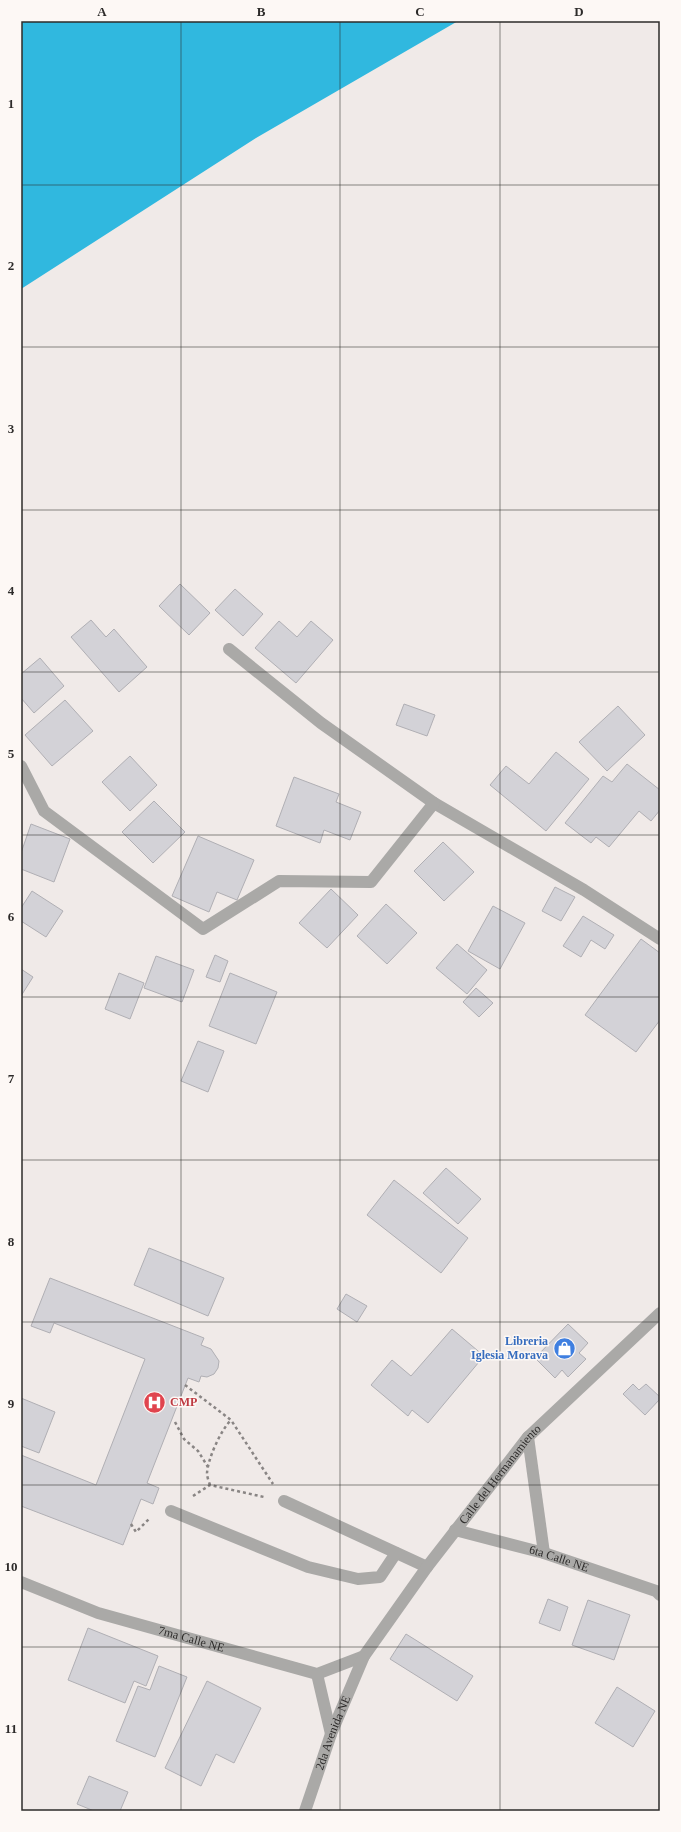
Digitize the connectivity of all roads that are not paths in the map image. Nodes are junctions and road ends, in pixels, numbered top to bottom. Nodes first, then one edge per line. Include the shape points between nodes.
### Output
1 (229, 648) dead end
2 (21, 766) edge
3 (434, 803) junction
4 (660, 939) edge
5 (660, 1313) edge
6 (528, 1437) junction
7 (284, 1501) road end
8 (171, 1511) dead end
9 (455, 1530) junction
10 (544, 1552) junction
11 (396, 1553) junction
12 (427, 1567) junction
13 (21, 1582) edge
14 (660, 1595) edge
15 (364, 1656) junction
16 (317, 1674) junction
17 (331, 1734) junction
18 (304, 1811) edge

1 - 3 street via 321,723
2 - 3 street via 44,811 203,929 279,882 371,882
3 - 4 street via 584,890
5 - 6 street, Calle del Hermanamiento
6 - 9 street, Calle del Hermanamiento
6 - 10 street
7 - 11 street
8 - 11 street via 308,1567 358,1579 380,1577
9 - 10 street, 6ta Calle NE
9 - 12 street, Calle del Hermanamiento
10 - 14 street, 6ta Calle NE via 656,1591
11 - 12 street
12 - 15 street, Calle del Hermanamiento
13 - 16 street, 7ma Calle NE via 98,1613
15 - 16 street
15 - 17 street, 2da Avenida NE
16 - 17 street
17 - 18 street, 2da Avenida NE

